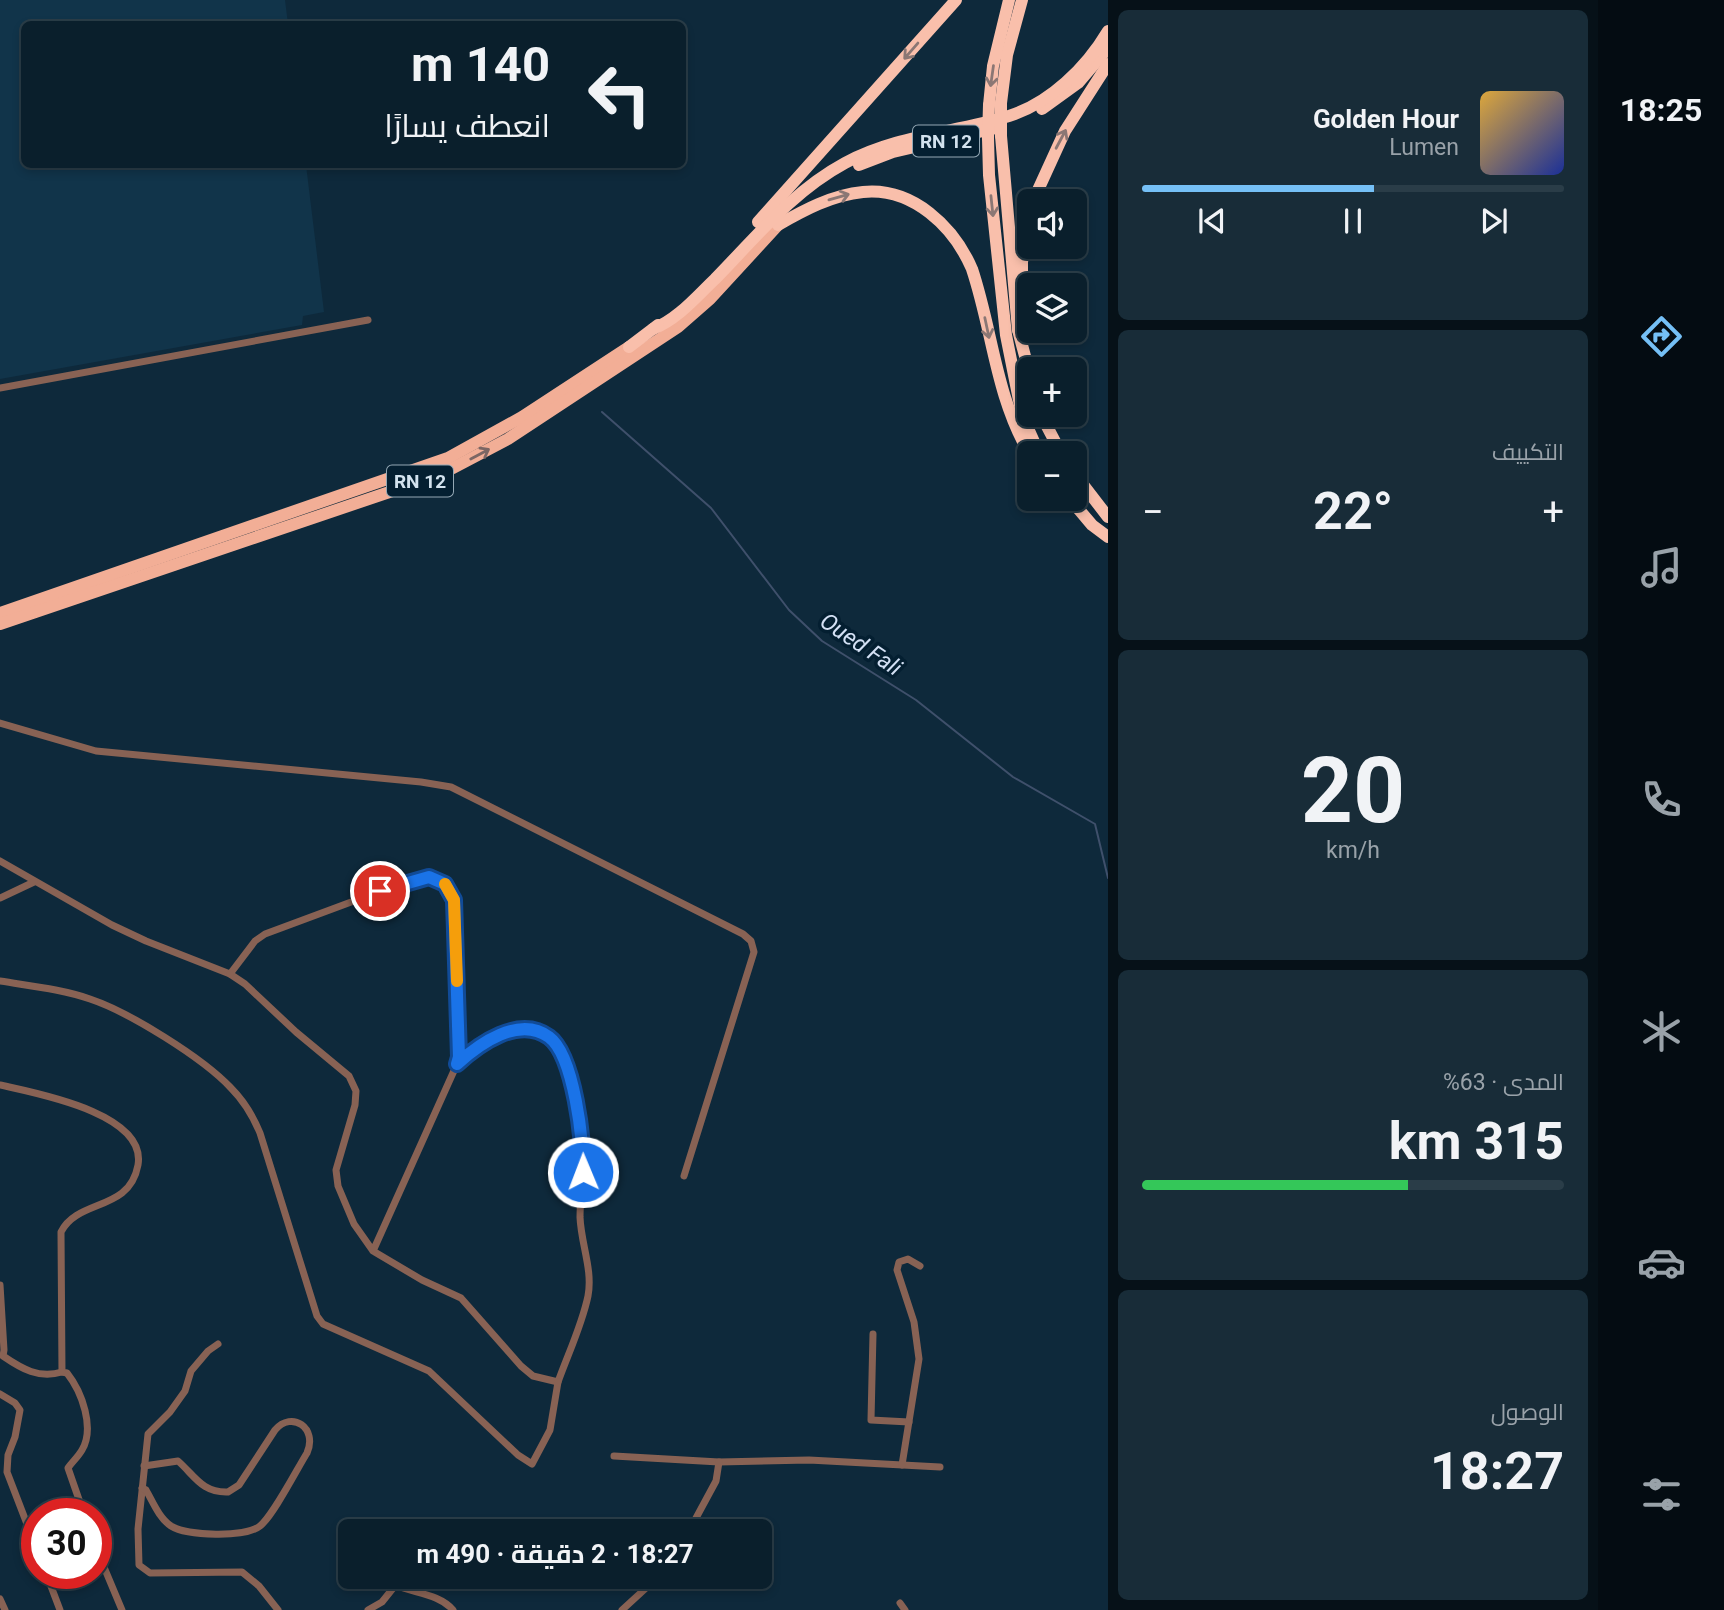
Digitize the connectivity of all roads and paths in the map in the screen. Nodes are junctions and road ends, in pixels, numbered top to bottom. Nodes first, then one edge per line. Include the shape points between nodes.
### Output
1 (956, 0) edge
2 (1009, 0) edge
3 (1022, 0) edge
4 (1108, 31) edge
5 (1108, 48) edge
6 (1108, 64) edge
7 (995, 104) junction
8 (995, 137) junction
9 (1038, 189) edge
10 (778, 225) junction
11 (368, 320) dead end
12 (1017, 322) edge
13 (653, 328) junction
14 (0, 387) edge
15 (1023, 441) edge
16 (1034, 441) edge
17 (1087, 490) edge
18 (1078, 511) edge
19 (1081, 511) edge
20 (1086, 517) junction
21 (1108, 517) edge
22 (1108, 537) edge
23 (0, 612) edge
24 (0, 624) edge
25 (0, 723) edge
26 (0, 861) edge
27 (34, 882) junction
28 (0, 898) edge
29 (230, 974) junction
30 (0, 981) edge
31 (457, 1064) junction
32 (0, 1085) edge
33 (684, 1176) dead end
34 (373, 1251) junction
35 (920, 1266) dead end
36 (0, 1286) edge
37 (873, 1334) dead end
38 (218, 1344) dead end
39 (1, 1355) edge
40 (62, 1372) junction
41 (558, 1381) junction
42 (0, 1394) edge
43 (909, 1422) junction
44 (614, 1456) dead end
45 (719, 1462) junction
46 (902, 1465) junction
47 (144, 1466) junction
48 (940, 1467) dead end
49 (142, 1488) junction
50 (78, 1498) edge
51 (21, 1508) edge
52 (695, 1519) edge
53 (112, 1586) edge
54 (52, 1589) edge
55 (392, 1589) edge
56 (401, 1589) edge
57 (645, 1589) edge
58 (0, 1599) edge
59 (5, 1610) edge
60 (60, 1610) edge
61 (122, 1610) edge
62 (278, 1610) edge
63 (368, 1610) edge
64 (453, 1610) edge
65 (622, 1610) edge

1 -> 13 highway, RN 12 via 707,279
2 -> 7 highway via 995,57
3 - 7 highway
4 - 13 highway via 1080,68 1031,106 993,120 884,145 821,177 771,220 679,313
5 - 10 highway, RN 12 via 1078,83 1039,111 991,130 865,162 809,195
9 -> 6 highway via 1065,131
7 - 8 highway, bridge
8 - 12 highway
8 -> 16 highway via 989,175 1006,335 1022,415
10 -> 15 highway via 828,200 865,191 903,199 944,224 972,269 995,368
24 -> 10 highway, RN 12 via 416,483 480,455 678,327
11 - 14 street
13 - 23 highway, RN 12 via 522,417 448,458
17 - 21 highway
18 - 20 highway
19 - 20 highway
20 - 22 highway
25 - 33 street via 96,751 451,787 743,934 754,952
26 - 27 street
27 - 28 street
27 - 29 street via 146,941
29 - 31 street via 265,934 429,877 445,884 454,900
29 - 34 street via 349,1076 356,1091 355,1105 335,1170 354,1224
30 - 41 street via 54,990 120,1011 231,1087 252,1113 260,1133 323,1324 429,1371 532,1465 550,1430
31 - 34 street
31 - 41 street via 495,1037 518,1029 539,1032 557,1045 575,1095 584,1150 580,1216 588,1296
32 - 40 street via 87,1109 124,1132 138,1154 128,1188 69,1220 61,1232
34 - 41 street via 461,1298 521,1366 533,1376
35 - 43 street via 908,1259 899,1262 897,1270 914,1322 919,1359
36 - 39 street
37 - 43 street via 871,1420
38 - 47 street via 191,1371 186,1391 148,1434
39 - 40 street via 35,1374
40 - 50 street via 75,1383 86,1411 83,1448 68,1468
42 - 51 street via 20,1410 7,1472
43 - 46 street
44 - 45 street
45 - 46 street
45 - 52 street via 716,1481
46 - 48 street
47 - 49 street
47 - 49 street via 178,1461 201,1486 228,1492 239,1485 281,1423 300,1424 312,1440 263,1524 249,1532 174,1528
49 - 62 street via 138,1552 144,1569 150,1573 242,1572
53 - 61 street
54 - 60 street
55 - 63 street
56 - 64 street via 439,1600
57 - 65 street
58 - 59 street

